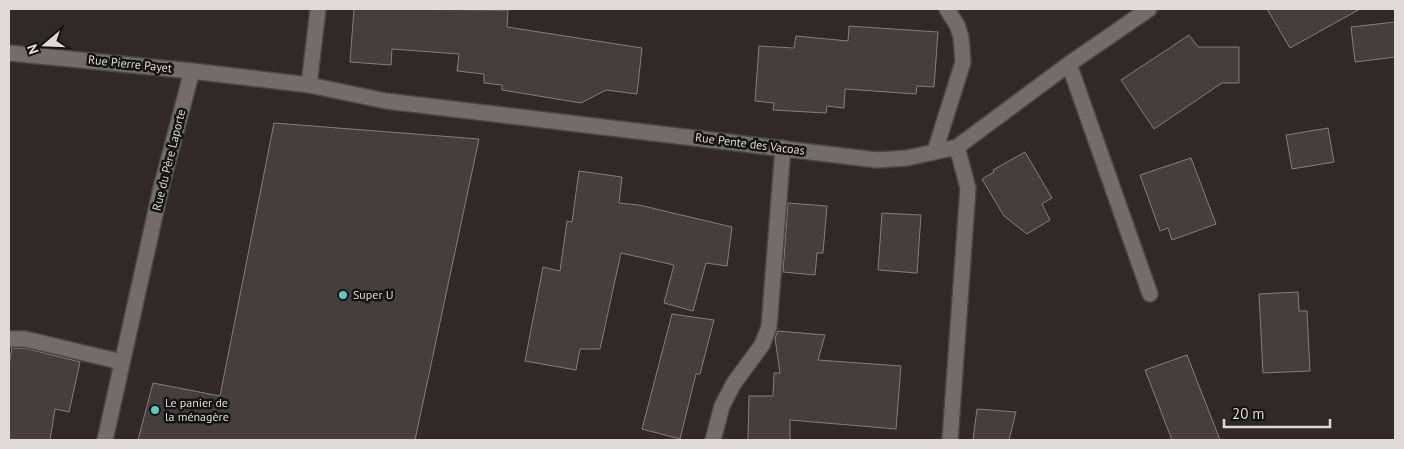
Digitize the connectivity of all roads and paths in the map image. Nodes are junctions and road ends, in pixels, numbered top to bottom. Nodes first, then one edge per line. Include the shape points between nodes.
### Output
1 (318, 9) edge
2 (947, 9) edge
3 (1149, 9) edge
4 (9, 53) edge
5 (1069, 64) junction
6 (192, 71) junction
7 (310, 85) junction
8 (957, 147) junction
9 (784, 148) junction
10 (935, 150) junction
11 (1150, 294) dead end
12 (9, 338) edge
13 (122, 362) junction
14 (105, 440) edge
15 (713, 440) edge
16 (950, 440) edge

1 - 7 street
2 - 10 street via 961,37 963,62
3 - 5 street, Rue Pente des Vacoas
4 - 6 street, Rue Pierre Payet
5 - 8 street, Rue Pente des Vacoas
5 - 11 street
6 - 7 street
6 - 13 street, Rue du Père Laporte via 161,188
7 - 9 street, Rue Pente des Vacoas via 386,101
8 - 10 street, Rue Pente des Vacoas
8 - 16 street via 968,188
9 - 10 street, Rue Pente des Vacoas via 877,160 907,158
9 - 15 street via 769,327 762,344 722,406
12 - 13 street
13 - 14 street, Rue du Père Laporte

